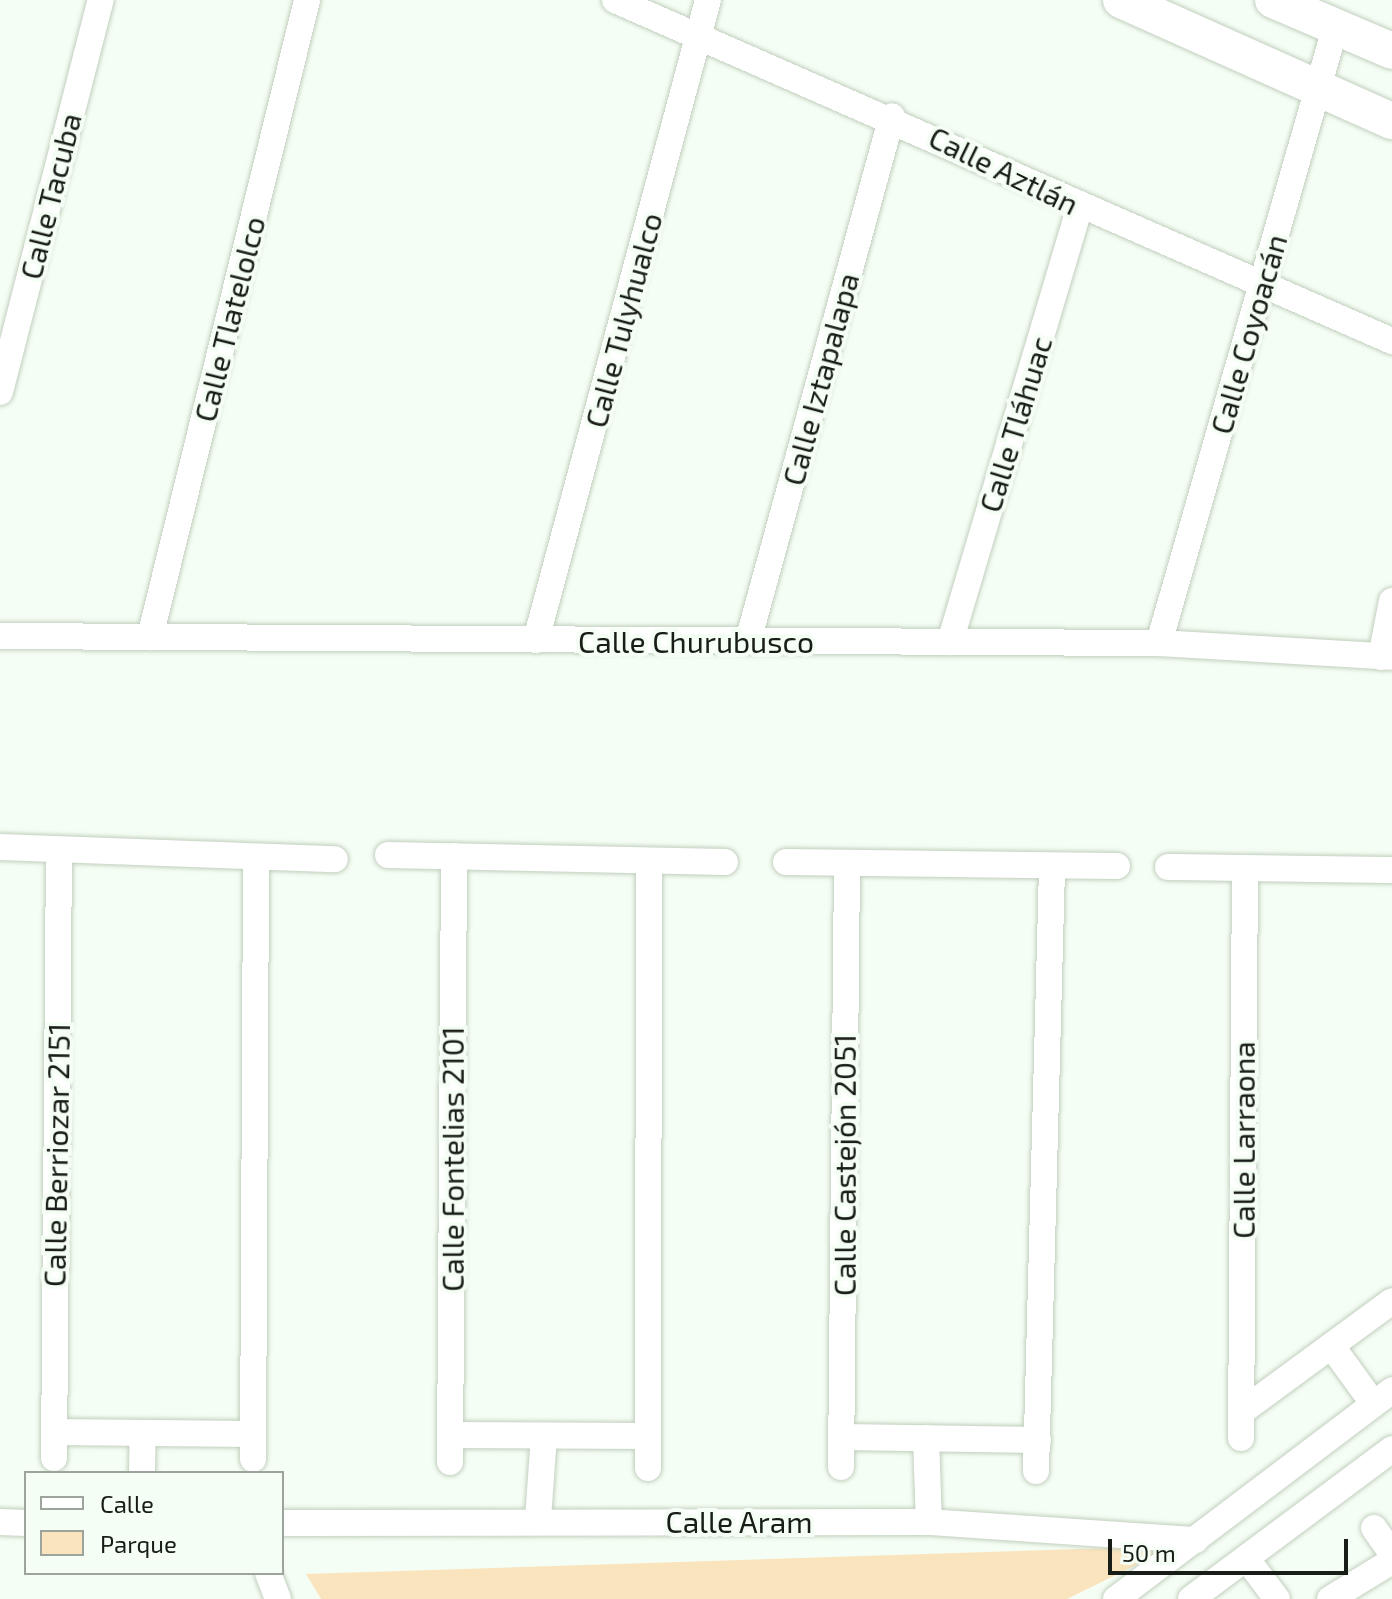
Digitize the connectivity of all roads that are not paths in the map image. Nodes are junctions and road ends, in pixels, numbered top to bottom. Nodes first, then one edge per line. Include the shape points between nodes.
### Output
1 (101, 0) edge
2 (307, 0) edge
3 (615, 0) edge
4 (708, 0) edge
5 (1121, 0) edge
6 (1275, 0) edge
7 (1336, 25) junction
8 (700, 38) junction
9 (1392, 51) edge
10 (1314, 88) junction
11 (892, 116) junction
12 (1392, 121) edge
13 (1080, 207) junction
14 (1263, 286) junction
15 (1392, 341) edge
16 (0, 392) edge
17 (1392, 601) edge
18 (0, 636) edge
19 (150, 637) junction
20 (536, 640) junction
21 (748, 641) junction
22 (950, 642) junction
23 (1159, 643) junction
24 (1386, 657) edge
25 (0, 847) edge
26 (59, 852) junction
27 (388, 855) dead end
28 (454, 856) junction
29 (256, 859) junction
30 (335, 859) dead end
31 (725, 862) dead end
32 (786, 862) dead end
33 (649, 863) junction
34 (847, 863) junction
35 (1117, 866) dead end
36 (1168, 867) dead end
37 (1052, 868) junction
38 (1245, 868) junction
39 (1392, 870) edge
40 (1392, 1301) edge
41 (1333, 1348) junction
42 (1382, 1397) edge
43 (1241, 1412) junction
44 (143, 1434) junction
45 (450, 1435) junction
46 (544, 1436) junction
47 (648, 1436) junction
48 (842, 1437) junction
49 (926, 1438) junction
50 (1241, 1438) dead end
51 (1038, 1440) junction
52 (1392, 1449) edge
53 (450, 1462) dead end
54 (841, 1467) dead end
55 (648, 1468) dead end
56 (142, 1471) edge
57 (1036, 1471) dead end
58 (538, 1519) junction
59 (0, 1522) edge
60 (929, 1522) junction
61 (24, 1523) edge
62 (284, 1523) edge
63 (1374, 1528) dead end
64 (1195, 1540) junction
65 (1392, 1554) edge
66 (1246, 1558) junction
67 (1392, 1561) edge
68 (269, 1575) edge
69 (278, 1599) edge
70 (1116, 1599) edge
71 (1191, 1599) edge
72 (1277, 1599) edge
73 (1330, 1599) edge

1 - 16 street, Calle Tacuba
2 - 19 street, Calle Tlatelolco
3 - 8 street, Calle Aztlán
4 - 8 street, Calle Tulyhualco
5 - 10 street
6 - 7 street
7 - 9 street
7 - 10 street, Calle Coyoacán
8 - 11 street, Calle Aztlán
8 - 20 street, Calle Tulyhualco
10 - 12 street
10 - 14 street, Calle Coyoacán
11 - 13 street, Calle Aztlán
11 - 21 street, Calle Iztapalapa
13 - 14 street, Calle Aztlán
13 - 22 street, Calle Tláhuac
14 - 15 street, Calle Aztlán
14 - 23 street, Calle Coyoacán
17 - 24 street
18 - 19 street, Calle Churubusco
19 - 20 street, Calle Churubusco
20 - 21 street, Calle Churubusco
21 - 22 street, Calle Churubusco
22 - 23 street, Calle Churubusco
23 - 24 street, Calle Churubusco
25 - 26 street
26 - 29 street
26 - 44 street, Calle Berriozar 2151 via 54,1445
27 - 28 street
28 - 33 street
28 - 45 street, Calle Fontelias 2101
29 - 30 street
29 - 44 street via 253,1447
31 - 33 street
32 - 34 street
33 - 47 street
34 - 37 street
34 - 48 street, Calle Castejón 2051
35 - 37 street
36 - 38 street
37 - 51 street
38 - 39 street
38 - 43 street, Calle Larraona
40 - 41 street
41 - 42 street
41 - 43 street
42 - 64 street
43 - 50 street, Calle Larraona
44 - 56 street
45 - 46 street
45 - 53 street, Calle Fontelias 2101
46 - 47 street
46 - 58 street
47 - 55 street
48 - 49 street
48 - 54 street, Calle Castejón 2051
49 - 51 street
49 - 60 street
51 - 57 street
52 - 66 street
58 - 60 street, Calle Aram
58 - 62 street, Calle Aram
59 - 61 street
60 - 64 street, Calle Aram
63 - 65 street
64 - 70 street
66 - 71 street
66 - 72 street
67 - 73 street
68 - 69 street

